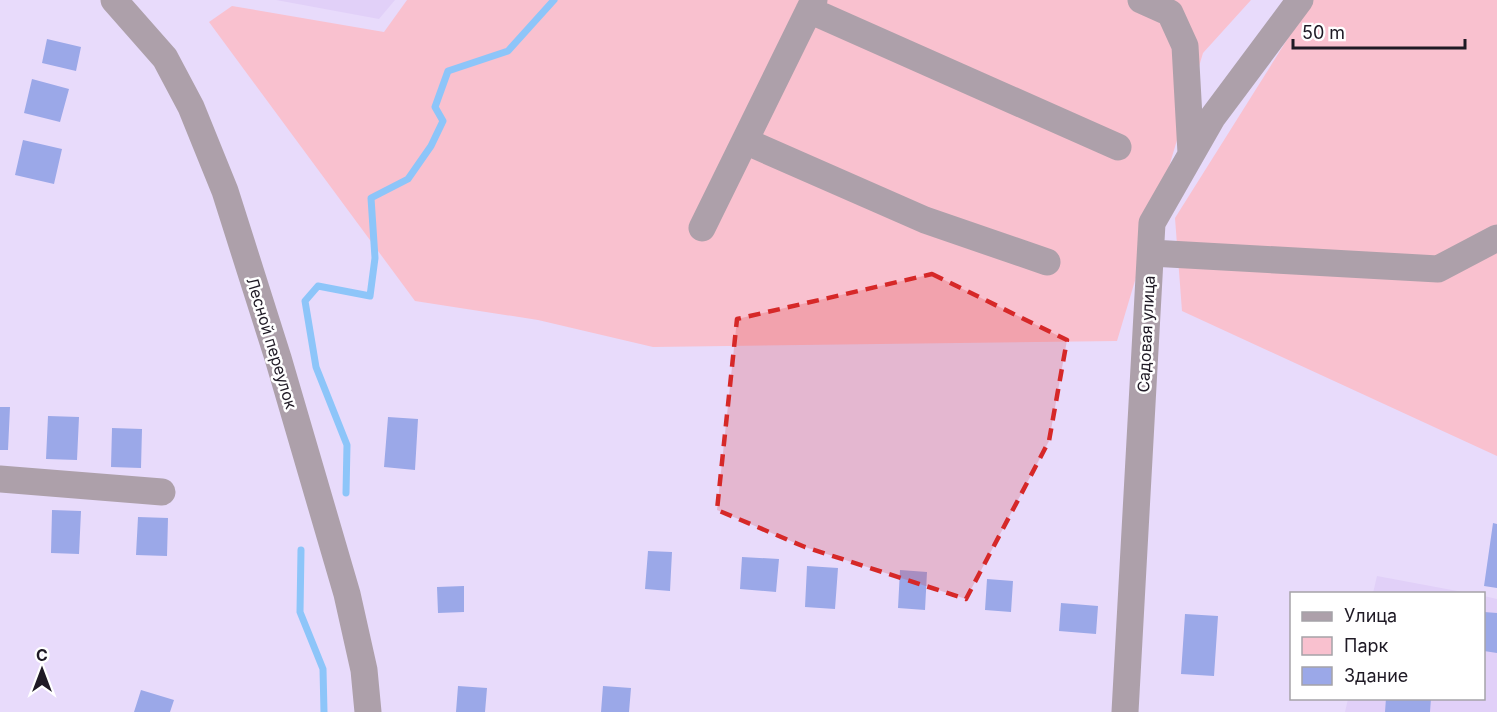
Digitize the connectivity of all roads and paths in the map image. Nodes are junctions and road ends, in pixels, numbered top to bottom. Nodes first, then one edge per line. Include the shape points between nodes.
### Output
1 (114, 0) edge
2 (1141, 0) edge
3 (1300, 0) edge
4 (812, 5) edge
5 (745, 141) junction
6 (1118, 147) dead end
7 (1191, 153) junction
8 (702, 228) dead end
9 (1497, 238) edge
10 (1151, 253) junction
11 (1047, 262) dead end
12 (0, 479) edge
13 (162, 492) dead end
14 (368, 712) edge
15 (1125, 712) edge

1 - 14 street, Лесной переулок via 165,58 191,107 225,191 347,594 364,670
2 - 7 street via 1170,13 1185,46
3 - 7 street, Садовая улица via 1212,117
4 - 5 street
4 - 6 street
5 - 8 street
5 - 11 street via 925,220
7 - 10 street, Садовая улица via 1152,223
9 - 10 street via 1438,269
10 - 15 street, Садовая улица
12 - 13 street

